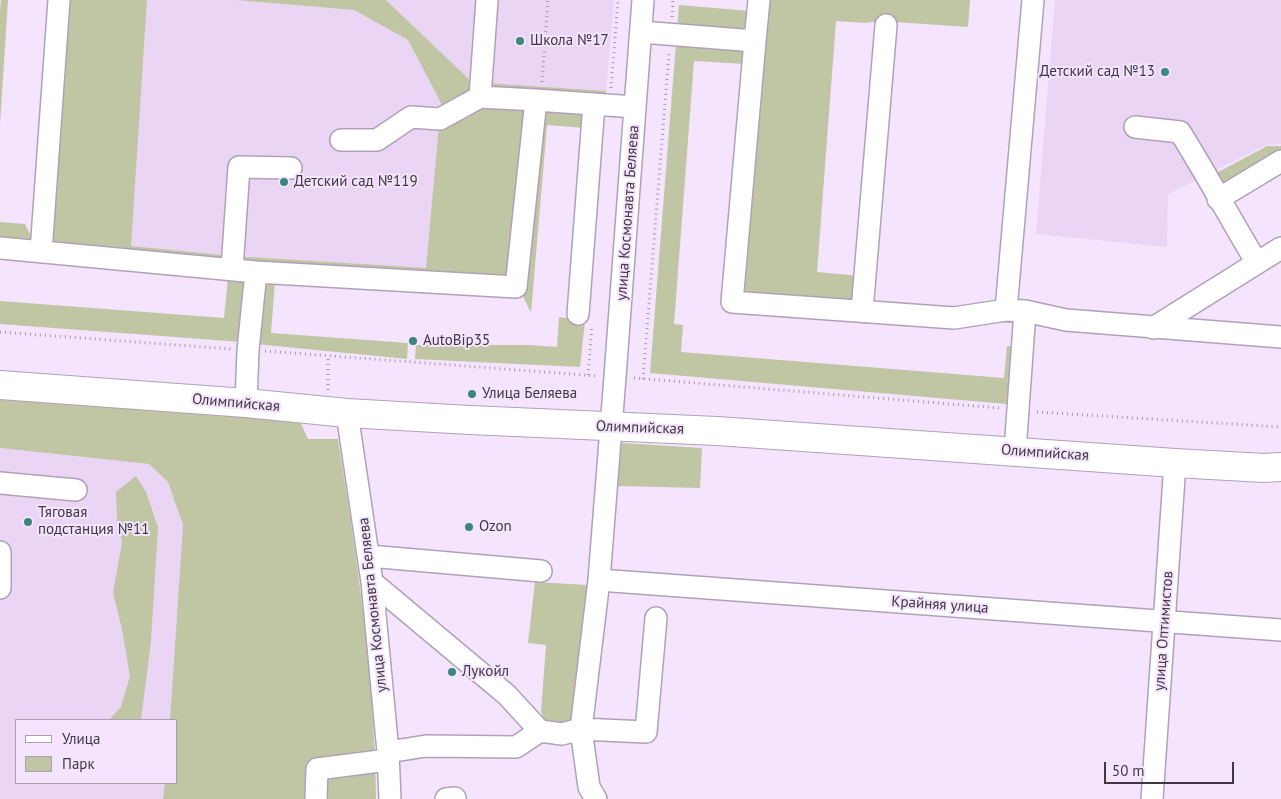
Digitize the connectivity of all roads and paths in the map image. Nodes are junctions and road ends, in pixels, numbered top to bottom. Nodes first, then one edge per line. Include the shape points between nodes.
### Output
1 (59, 0) edge
2 (487, 0) edge
3 (548, 0) edge
4 (643, 0) edge
5 (673, 0) edge
6 (759, 0) edge
7 (1034, 0) edge
8 (886, 25) dead end
9 (641, 32) junction
10 (670, 34) junction
11 (756, 41) junction
12 (539, 94) junction
13 (480, 97) junction
14 (594, 104) junction
15 (635, 107) junction
16 (1135, 127) dead end
17 (341, 140) dead end
18 (1281, 161) edge
19 (290, 168) dead end
20 (1218, 199) junction
21 (0, 248) edge
22 (1281, 248) edge
23 (41, 252) junction
24 (1257, 263) junction
25 (232, 269) junction
26 (256, 272) junction
27 (1016, 310) junction
28 (862, 311) junction
29 (578, 314) dead end
30 (1153, 328) junction
31 (0, 332) edge
32 (1281, 337) edge
33 (248, 350) junction
34 (590, 350) dead end
35 (588, 375) junction
36 (615, 377) junction
37 (643, 379) junction
38 (0, 385) edge
39 (246, 403) junction
40 (1019, 410) junction
41 (347, 413) junction
42 (612, 427) junction
43 (1281, 427) edge
44 (1015, 451) junction
45 (1175, 462) junction
46 (1281, 467) edge
47 (0, 484) edge
48 (76, 490) dead end
49 (0, 552) edge
50 (369, 556) junction
51 (541, 571) dead end
52 (598, 580) junction
53 (372, 582) junction
54 (0, 588) edge
55 (656, 618) dead end
56 (1165, 621) junction
57 (1281, 630) edge
58 (581, 729) junction
59 (540, 732) junction
60 (388, 756) junction
61 (392, 798) edge
62 (316, 799) edge
63 (596, 799) edge
64 (1152, 799) edge

1 - 23 street
2 - 13 street
3 - 12 path
4 - 9 street, улица Космонавта Беляева
5 - 10 path
6 - 11 street
7 - 27 street
8 - 28 street
9 - 10 street
9 - 15 street, улица Космонавта Беляева
10 - 11 street
10 - 37 path
11 - 28 street via 732,302
12 - 13 street
12 - 14 street
12 - 26 street via 516,287
13 - 17 street via 440,119 412,117 377,140
14 - 15 street
14 - 29 street
15 - 36 street, улица Космонавта Беляева
16 - 20 street via 1180,132
18 - 20 street
19 - 25 street via 239,167
20 - 24 street
21 - 23 street
22 - 24 street
23 - 25 street
24 - 30 street
25 - 26 street
26 - 33 street
27 - 28 street via 954,318
27 - 30 street via 1066,320
27 - 40 street
30 - 32 street
31 - 33 path
33 - 35 path
33 - 39 street
34 - 35 path
35 - 36 path
36 - 37 path
36 - 42 street, улица Космонавта Беляева
37 - 40 path
38 - 39 main road, Олимпийская
39 - 41 main road, Олимпийская
40 - 43 path
40 - 44 street
41 - 42 main road, Олимпийская
41 - 50 street, улица Космонавта Беляева
42 - 44 main road, Олимпийская
42 - 52 street, улица Космонавта Беляева
44 - 45 main road, Олимпийская
45 - 46 main road, Олимпийская
45 - 56 street, улица Оптимистов
47 - 48 street
49 - 54 street
50 - 51 street
50 - 53 street, улица Космонавта Беляева
52 - 56 street, Крайняя улица
52 - 58 street, улица Космонавта Беляева
53 - 59 street via 507,695
53 - 60 street, улица Космонавта Беляева
55 - 58 street via 646,732
56 - 57 street, Крайняя улица
56 - 64 street, улица Оптимистов
58 - 59 street via 562,734
58 - 63 street, улица Космонавта Беляева via 589,787
59 - 60 street via 516,747 426,746
60 - 61 street, улица Космонавта Беляева
60 - 62 street via 317,769

